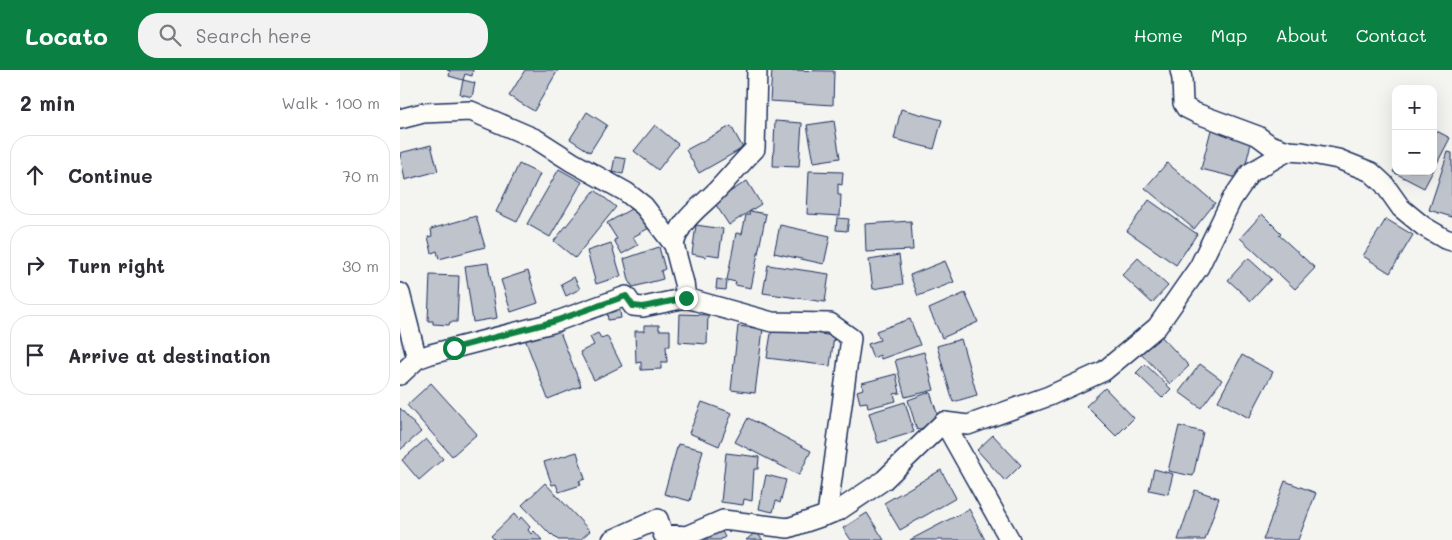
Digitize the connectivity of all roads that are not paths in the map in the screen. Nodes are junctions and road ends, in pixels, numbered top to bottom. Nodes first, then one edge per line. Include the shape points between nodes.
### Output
1 (757, 70) edge
2 (1180, 70) edge
3 (400, 119) edge
4 (1288, 151) junction
5 (1452, 241) edge
6 (674, 245) junction
7 (400, 293) edge
8 (686, 298) junction
9 (417, 359) junction
10 (400, 375) edge
11 (944, 422) junction
12 (827, 515) junction
13 (658, 519) junction
14 (612, 540) edge
15 (671, 540) edge
16 (1010, 540) edge

1 - 6 street via 755,149 683,223
2 - 4 street via 1186,108
3 - 6 street via 470,111 536,139 638,201
4 - 5 street via 1338,159 1371,172 1401,208 1423,226
4 - 11 street via 1250,173 1232,199 1200,267 1157,327 1104,371 1050,396 968,425
6 - 8 street
7 - 9 street
8 - 9 street via 643,307 633,306 626,296 552,322
8 - 12 street via 772,322 830,323 851,338
9 - 10 street
11 - 12 street via 884,480
11 - 16 street
12 - 13 street via 788,528 722,520 686,536 663,534
13 - 14 street
13 - 15 street

